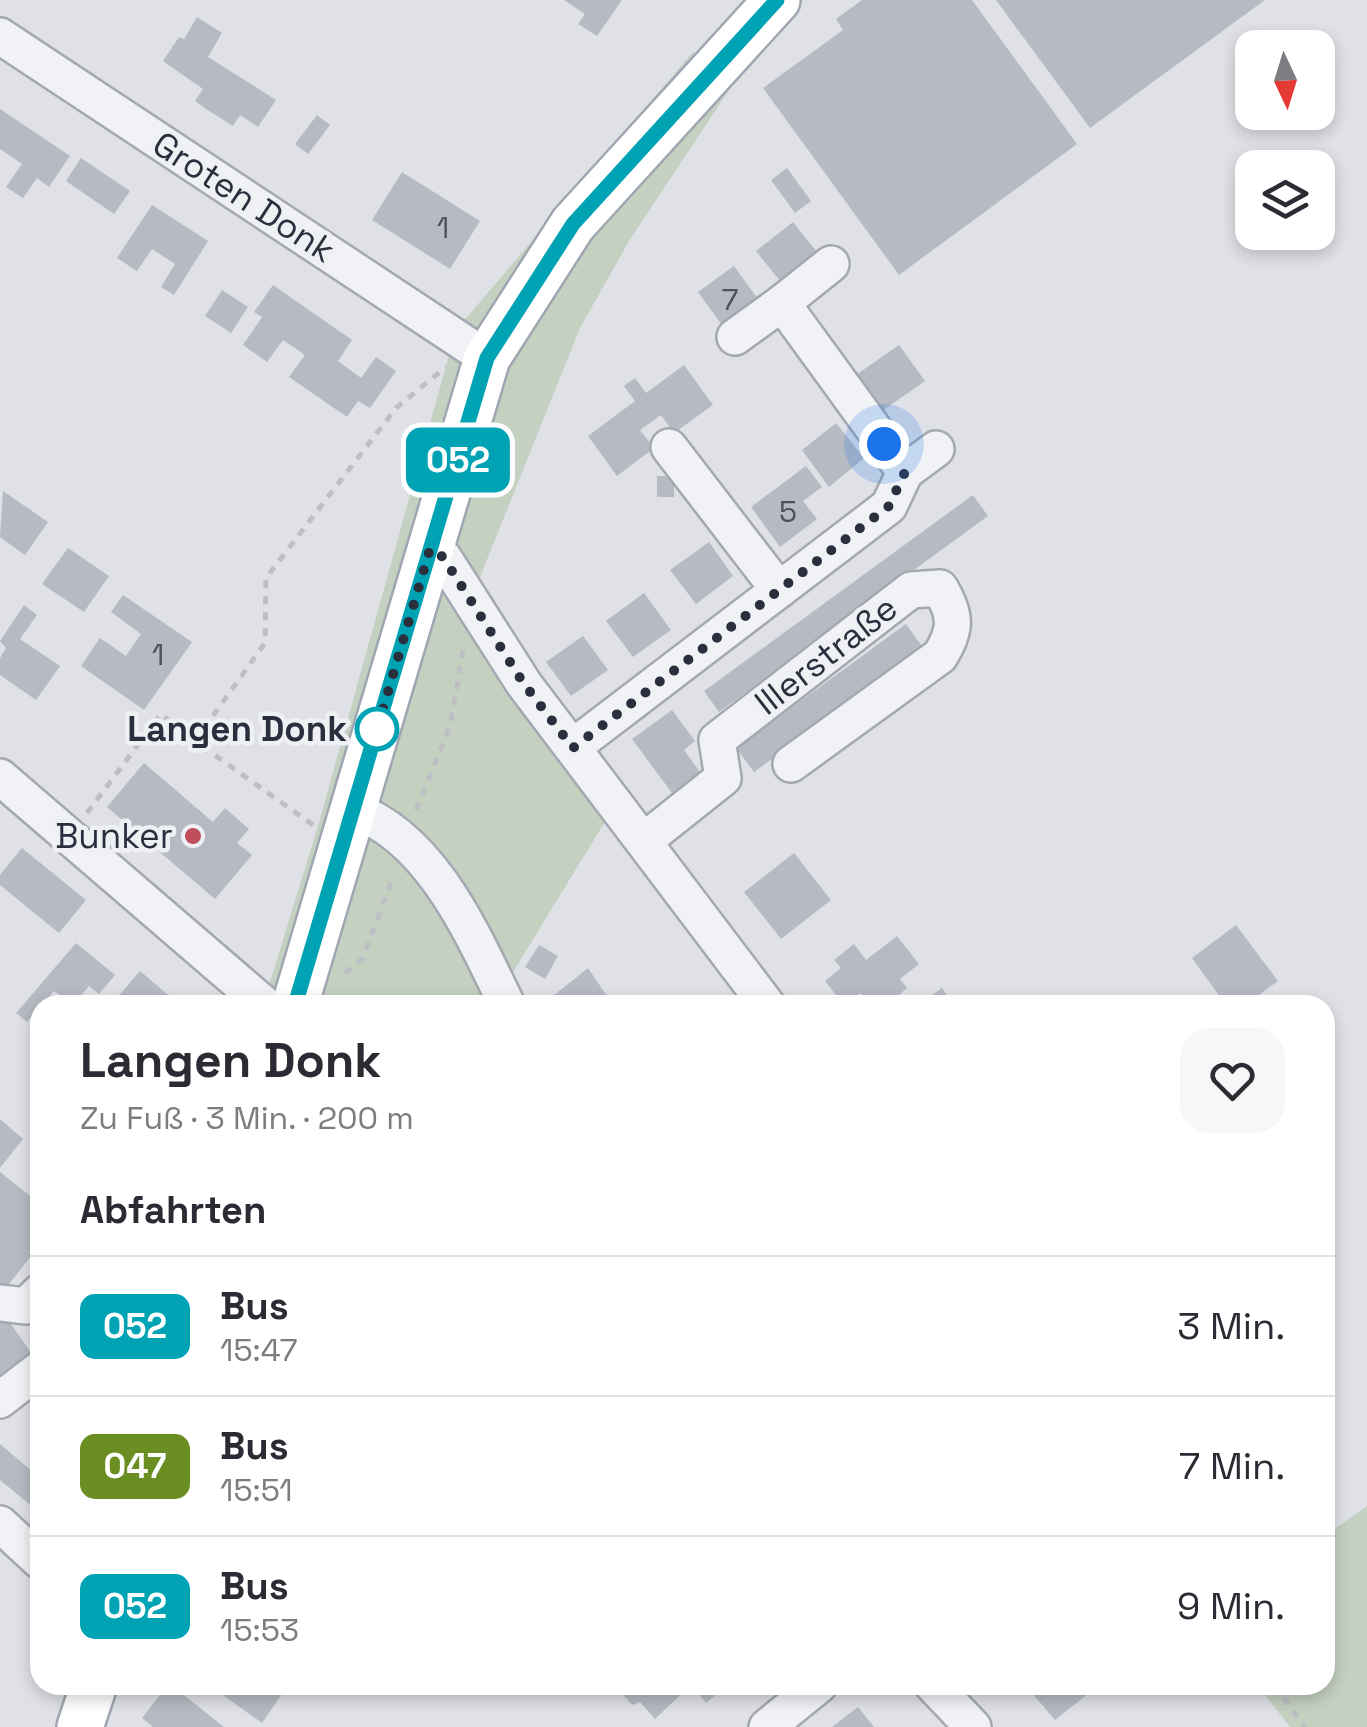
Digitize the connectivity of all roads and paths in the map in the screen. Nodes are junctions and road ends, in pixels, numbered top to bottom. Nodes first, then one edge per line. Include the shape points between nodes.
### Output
1 (769, 3) edge
2 (0, 36) edge
3 (831, 264) dead end
4 (782, 303) junction
5 (734, 337) dead end
6 (479, 352) junction
7 (669, 447) dead end
8 (936, 449) dead end
9 (905, 472) junction
10 (430, 549) junction
11 (779, 590) junction
12 (196, 741) junction
13 (573, 748) junction
14 (792, 764) dead end
15 (0, 776) edge
16 (337, 819) junction
17 (70, 836) junction
18 (645, 840) junction
19 (253, 995) edge
20 (296, 995) edge
21 (502, 995) edge
22 (761, 995) edge
23 (30, 1302) edge
24 (0, 1303) edge
25 (30, 1377) edge
26 (0, 1400) edge
27 (0, 1524) edge
28 (30, 1552) edge
29 (91, 1695) edge
30 (807, 1695) edge
31 (943, 1695) edge
32 (1281, 1695) edge
33 (80, 1727) edge
34 (767, 1727) edge
35 (973, 1727) edge
36 (1304, 1727) edge

1 - 6 main road via 573,224
2 - 6 street, Groten Donk
3 - 4 street
4 - 5 street
4 - 9 street
6 - 10 main road
6 - 12 path via 396,408 266,578 265,643
7 - 11 street
8 - 9 street
9 - 11 street via 889,506
10 - 13 street via 443,557
10 - 16 main road
11 - 13 street
12 - 16 path via 302,820
12 - 17 path via 161,714
13 - 18 street
14 - 18 street, Illerstraße via 940,656 950,640 953,610 940,588 910,590 717,740 722,778
15 - 17 street
16 - 20 main road
16 - 21 street via 372,817 403,841 440,882
17 - 19 street
18 - 22 street
23 - 24 street
25 - 26 street
27 - 28 street
29 - 33 main road
30 - 34 street
31 - 35 street
32 - 36 path

